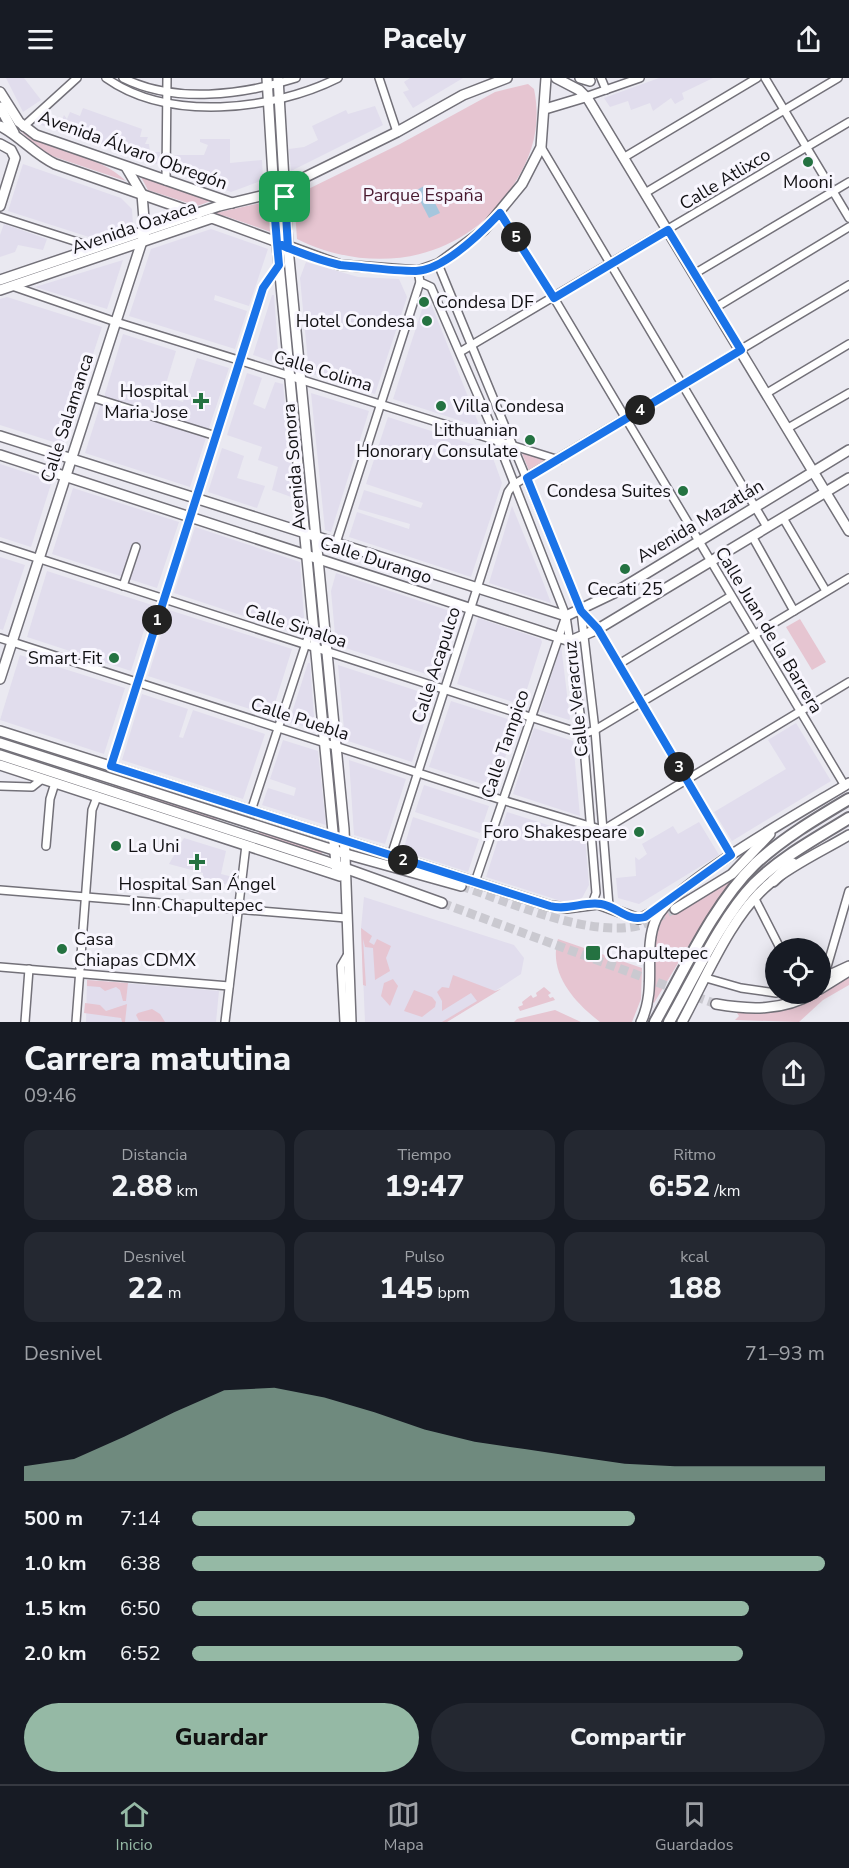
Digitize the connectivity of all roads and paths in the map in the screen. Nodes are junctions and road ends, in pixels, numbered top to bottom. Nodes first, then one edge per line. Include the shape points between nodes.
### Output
1 (77, 78) edge
2 (106, 78) edge
3 (123, 78) edge
4 (167, 78) edge
5 (296, 78) edge
6 (338, 78) edge
7 (379, 78) edge
8 (484, 78) edge
9 (507, 78) edge
10 (546, 78) edge
11 (640, 78) edge
12 (757, 78) edge
13 (765, 78) edge
14 (838, 78) edge
15 (562, 79) edge
16 (593, 79) edge
17 (279, 81) edge
18 (267, 83) edge
19 (606, 90) junction
20 (0, 92) edge
21 (167, 93) junction
22 (463, 94) junction
23 (585, 97) junction
24 (280, 98) junction
25 (268, 101) junction
26 (168, 104) junction
27 (0, 107) edge
28 (545, 110) junction
29 (784, 110) junction
30 (849, 122) edge
31 (0, 126) edge
32 (23, 127) junction
33 (397, 132) junction
34 (14, 133) junction
35 (0, 144) edge
36 (541, 147) junction
37 (807, 147) junction
38 (623, 158) junction
39 (126, 167) junction
40 (166, 181) junction
41 (849, 182) edge
42 (285, 187) junction
43 (833, 191) junction
44 (273, 193) junction
45 (645, 193) junction
46 (142, 194) junction
47 (232, 203) junction
48 (0, 206) edge
49 (500, 213) junction
50 (198, 214) junction
51 (0, 217) edge
52 (849, 218) edge
53 (849, 228) edge
54 (668, 230) junction
55 (145, 232) junction
56 (141, 243) junction
57 (277, 243) junction
58 (96, 248) junction
59 (288, 248) junction
60 (438, 264) junction
61 (611, 264) junction
62 (279, 265) junction
63 (418, 271) junction
64 (694, 274) junction
65 (444, 276) junction
66 (0, 280) edge
67 (420, 282) junction
68 (292, 285) junction
69 (849, 285) edge
70 (11, 286) junction
71 (281, 286) junction
72 (431, 287) junction
73 (0, 290) edge
74 (554, 298) junction
75 (715, 308) junction
76 (116, 322) junction
77 (297, 324) junction
78 (284, 326) junction
79 (473, 344) junction
80 (849, 344) edge
81 (741, 350) junction
82 (460, 352) junction
83 (240, 361) junction
84 (289, 376) junction
85 (303, 381) junction
86 (683, 385) junction
87 (767, 393) junction
88 (849, 393) edge
89 (91, 397) junction
90 (381, 405) junction
91 (626, 419) junction
92 (788, 429) junction
93 (0, 436) edge
94 (216, 436) junction
95 (308, 441) junction
96 (296, 442) junction
97 (498, 442) junction
98 (513, 446) junction
99 (849, 450) edge
100 (0, 455) edge
101 (71, 459) junction
102 (559, 460) junction
103 (814, 471) junction
104 (65, 477) junction
105 (527, 478) junction
106 (849, 478) edge
107 (513, 486) junction
108 (827, 492) junction
109 (196, 498) junction
110 (756, 506) junction
111 (190, 517) junction
112 (783, 518) junction
113 (767, 527) junction
114 (849, 531) edge
115 (305, 534) junction
116 (752, 536) junction
117 (317, 537) junction
118 (697, 541) junction
119 (336, 543) junction
120 (0, 546) edge
121 (136, 547) dead end
122 (308, 556) junction
123 (39, 559) junction
124 (319, 559) junction
125 (710, 562) junction
126 (849, 578) edge
127 (123, 586) junction
128 (477, 588) junction
129 (826, 591) junction
130 (731, 596) junction
131 (164, 599) junction
132 (312, 599) junction
133 (322, 600) junction
134 (470, 609) junction
135 (581, 611) junction
136 (794, 611) junction
137 (566, 616) junction
138 (314, 619) junction
139 (598, 629) junction
140 (753, 635) junction
141 (558, 637) junction
142 (584, 637) junction
143 (0, 638) edge
144 (570, 641) junction
145 (12, 642) junction
146 (305, 645) junction
147 (316, 649) junction
148 (327, 652) junction
149 (619, 664) junction
150 (0, 679) edge
151 (849, 682) edge
152 (137, 683) junction
153 (444, 690) junction
154 (641, 702) junction
155 (800, 711) junction
156 (530, 717) junction
157 (278, 728) junction
158 (595, 730) junction
159 (0, 731) edge
160 (583, 734) junction
161 (0, 743) edge
162 (325, 743) junction
163 (338, 747) junction
164 (0, 755) edge
165 (2, 765) edge
166 (111, 766) junction
167 (418, 773) junction
168 (42, 779) junction
169 (687, 780) junction
170 (56, 783) junction
171 (847, 785) edge
172 (0, 786) edge
173 (180, 788) junction
174 (97, 797) junction
175 (849, 799) edge
176 (502, 800) junction
177 (210, 810) junction
178 (251, 811) junction
179 (849, 818) edge
180 (590, 828) junction
181 (199, 830) junction
182 (231, 830) junction
183 (603, 830) junction
184 (773, 830) junction
185 (849, 835) edge
186 (333, 838) junction
187 (814, 840) junction
188 (345, 842) junction
189 (246, 845) junction
190 (46, 846) dead end
191 (335, 850) junction
192 (346, 854) junction
193 (731, 855) junction
194 (391, 856) junction
195 (347, 869) junction
196 (339, 873) junction
197 (773, 881) junction
198 (475, 882) junction
199 (461, 886) tunnel mouth
200 (0, 890) edge
201 (849, 891) edge
202 (86, 897) junction
203 (754, 899) junction
204 (442, 903) tunnel mouth
205 (591, 904) junction
206 (609, 906) junction
207 (663, 907) junction
208 (238, 909) junction
209 (675, 909) tunnel mouth
210 (346, 918) junction
211 (775, 938) edge
212 (831, 949) edge
213 (348, 954) junction
214 (849, 965) edge
215 (0, 967) edge
216 (29, 969) junction
217 (849, 971) edge
218 (80, 974) junction
219 (831, 974) edge
220 (706, 978) junction
221 (831, 982) edge
222 (229, 986) junction
223 (765, 991) edge
224 (670, 997) junction
225 (716, 1004) tunnel mouth
226 (789, 1004) edge
227 (25, 1022) edge
228 (76, 1022) edge
229 (225, 1022) edge
230 (344, 1022) edge
231 (351, 1022) edge
232 (641, 1022) edge
233 (647, 1022) edge
234 (656, 1022) edge
235 (669, 1022) edge
236 (682, 1022) edge

1 - 32 street
2 - 26 street via 139,97
3 - 21 street
4 - 21 street
5 - 17 street
6 - 24 street
7 - 33 street
8 - 22 main road
9 - 22 main road
10 - 28 main road
11 - 19 street
12 - 38 street
13 - 29 street
14 - 29 street
15 - 23 main road
16 - 19 street
17 - 18 street
17 - 24 main road, Avenida Sonora
18 - 21 street via 231,92
18 - 25 main road, Avenida Sonora
19 - 23 street
20 - 32 main road
21 - 26 street
22 - 33 main road, Avenida Oaxaca
23 - 28 main road
23 - 38 main road
24 - 25 street
24 - 42 main road, Avenida Sonora
25 - 26 street via 189,107
25 - 44 main road, Avenida Sonora
26 - 40 street
27 - 34 main road
28 - 36 main road
29 - 37 street
29 - 45 street
30 - 37 street, Calle Atlixco
31 - 34 main road, Avenida Álvaro Obregón
32 - 39 main road, Avenida Álvaro Obregón
33 - 42 main road, Avenida Oaxaca
34 - 46 main road, Avenida Álvaro Obregón via 55,164
35 - 48 main road via 14,154 15,161
36 - 49 main road via 522,184
36 - 61 street
37 - 43 street
37 - 54 street, Calle Atlixco
38 - 45 main road
39 - 40 main road, Avenida Álvaro Obregón
39 - 46 main road, Calle Salamanca
40 - 47 main road, Avenida Álvaro Obregón
41 - 43 street
42 - 44 main road, Avenida Oaxaca
42 - 59 main road, Avenida Sonora
43 - 52 street
43 - 64 street
44 - 47 main road, Avenida Oaxaca
44 - 57 main road, Avenida Sonora
45 - 54 main road
46 - 50 main road, Avenida Álvaro Obregón
46 - 55 main road, Calle Salamanca
47 - 50 main road, Avenida Oaxaca
49 - 60 main road via 466,245
49 - 74 street, Calle Juan de la Barrera
50 - 55 main road, Avenida Oaxaca
51 - 58 street
53 - 75 street
54 - 61 street, Calle Atlixco
54 - 64 main road
55 - 56 main road, Calle Salamanca
55 - 58 main road, Avenida Oaxaca
56 - 57 main road, Avenida Oaxaca via 212,218
56 - 70 main road, Avenida Oaxaca
56 - 76 main road, Calle Salamanca
57 - 59 main road, Avenida Oaxaca
57 - 62 main road, Avenida Sonora
58 - 66 main road, Avenida Oaxaca
59 - 63 main road, Avenida Oaxaca via 340,265
59 - 68 main road, Avenida Sonora
60 - 63 main road
60 - 65 street, Calle Veracruz
61 - 74 street, Calle Atlixco
61 - 86 street
62 - 71 main road, Avenida Sonora
62 - 83 street via 263,288
63 - 67 street
64 - 75 main road
65 - 72 street
65 - 79 street, Calle Veracruz
67 - 72 street
67 - 90 street
68 - 71 main road
68 - 77 main road, Avenida Sonora
69 - 81 street
70 - 73 main road, Avenida Oaxaca
70 - 76 street, Calle Colima
71 - 78 main road, Avenida Sonora
72 - 82 street, Calle Veracruz
74 - 79 street, Calle Atlixco
74 - 91 street, Calle Juan de la Barrera
75 - 81 main road
76 - 83 street, Calle Colima
76 - 89 main road, Calle Salamanca
77 - 78 main road
77 - 85 main road, Avenida Sonora
78 - 84 main road, Avenida Sonora
79 - 82 street, Calle Atlixco
79 - 98 street, Calle Veracruz
80 - 87 street
81 - 86 street
81 - 87 main road
82 - 97 street, Calle Veracruz
83 - 84 street, Calle Colima
83 - 94 street
84 - 85 street, Calle Colima
84 - 96 main road, Avenida Sonora
85 - 90 street, Calle Colima
85 - 95 main road, Avenida Sonora
86 - 91 street
86 - 110 street
87 - 92 main road
88 - 92 street
89 - 94 street
89 - 101 main road, Calle Salamanca
90 - 97 street, Calle Colima
90 - 119 street
91 - 102 street
91 - 118 street, Calle Juan de la Barrera
92 - 103 main road
93 - 101 main road, Calle Durango
94 - 109 street
95 - 96 main road
95 - 117 main road, Avenida Sonora
96 - 115 main road, Avenida Sonora
97 - 98 street, Calle Colima
97 - 107 street, Calle Veracruz
98 - 102 street, Calle Colima
98 - 105 street, Calle Veracruz
99 - 103 main road, Avenida Mazatlán
100 - 104 main road, Calle Durango
101 - 104 main road, Calle Salamanca
101 - 109 main road, Calle Durango
102 - 105 street
103 - 108 main road
103 - 110 main road, Avenida Mazatlán
104 - 111 main road, Calle Durango
104 - 123 main road, Calle Salamanca
105 - 107 street
105 - 135 street, Calle Veracruz
106 - 108 main road
107 - 128 street, Calle Acapulco
107 - 137 street, Calle Veracruz
108 - 112 main road
108 - 114 main road
109 - 111 street
109 - 115 main road, Calle Durango
110 - 113 street
110 - 118 main road, Avenida Mazatlán
111 - 122 main road, Calle Durango
111 - 131 street
112 - 113 main road
112 - 129 street
113 - 116 main road
115 - 117 main road, Calle Durango
115 - 122 main road, Avenida Sonora
116 - 125 main road
116 - 136 street
117 - 119 main road, Calle Durango
117 - 124 main road, Avenida Sonora
118 - 125 street, Calle Juan de la Barrera
118 - 135 main road, Avenida Mazatlán
119 - 128 main road, Calle Durango
120 - 123 street, Calle Sinaloa
121 - 127 street
122 - 124 main road, Calle Durango
122 - 132 main road, Avenida Sonora
123 - 127 street, Calle Sinaloa
123 - 145 main road, Calle Salamanca
124 - 133 main road, Avenida Sonora
124 - 134 main road, Calle Durango
125 - 130 street, Calle Juan de la Barrera
125 - 139 main road
126 - 129 street
127 - 131 street, Calle Sinaloa
128 - 134 street, Calle Acapulco
128 - 137 main road, Calle Durango
129 - 136 street
130 - 140 street, Calle Juan de la Barrera
130 - 149 street
131 - 146 street, Calle Sinaloa
131 - 152 street
132 - 133 main road
132 - 138 main road, Avenida Sonora
133 - 148 main road, Avenida Sonora
134 - 141 main road, Calle Durango
134 - 153 street, Calle Acapulco
135 - 137 main road, Avenida Mazatlán
135 - 139 street
135 - 142 street, Calle Veracruz
136 - 140 street
137 - 141 street, Calle Tampico
137 - 144 street, Calle Veracruz
138 - 146 street
138 - 147 main road, Avenida Sonora
139 - 142 main road
139 - 149 street
140 - 154 street
140 - 155 street, Calle Juan de la Barrera
141 - 144 main road, Calle Durango
141 - 156 street, Calle Tampico
142 - 144 main road
142 - 158 street, Calle Veracruz
143 - 145 street, Calle Puebla
144 - 160 street, Calle Veracruz
145 - 150 main road, Calle Salamanca
145 - 152 street, Calle Puebla
146 - 147 street, Calle Sinaloa
146 - 157 street
147 - 148 street, Calle Sinaloa
147 - 162 main road, Avenida Sonora
148 - 153 street, Calle Sinaloa
148 - 163 main road, Avenida Sonora
149 - 154 street
151 - 155 street
152 - 157 street, Calle Puebla
152 - 166 street
153 - 156 street, Calle Sinaloa
153 - 167 street, Calle Acapulco
154 - 158 street
154 - 169 street
155 - 169 street
155 - 171 street, Calle Juan de la Barrera
156 - 160 street, Calle Sinaloa
156 - 176 street, Calle Tampico
157 - 162 street, Calle Puebla
157 - 178 street
158 - 160 street
158 - 183 street, Calle Veracruz
159 - 166 main road
160 - 180 street, Calle Veracruz
161 - 177 main road
162 - 163 street, Calle Puebla
162 - 186 main road, Avenida Sonora
163 - 167 street, Calle Puebla
163 - 188 main road, Avenida Sonora
164 - 182 main road
165 - 168 main road
166 - 173 main road
167 - 176 street, Calle Puebla
167 - 194 street, Calle Acapulco
168 - 170 main road
168 - 172 street via 32,787
169 - 183 street
169 - 193 street
170 - 174 main road
170 - 190 street via 50,799
171 - 184 main road
173 - 177 main road
173 - 178 main road
174 - 181 main road
174 - 202 street via 92,810
175 - 224 highway via 784,840 747,873 723,905
176 - 180 street, Calle Puebla
176 - 198 street, Calle Tampico
177 - 191 main road
178 - 186 main road
179 - 187 highway
180 - 183 street, Calle Puebla
180 - 205 street, Calle Veracruz via 596,893
181 - 182 main road
181 - 189 main road
182 - 196 main road
183 - 206 street, Calle Veracruz
184 - 193 main road
184 - 209 main road via 732,874
185 - 197 main road
186 - 188 main road
186 - 191 main road, Avenida Sonora
187 - 197 highway via 806,854
187 - 235 highway via 770,870 749,890
188 - 192 main road, Avenida Sonora
188 - 194 main road
189 - 196 main road
189 - 208 street
191 - 192 main road
191 - 196 main road, Avenida Sonora
192 - 195 main road, Avenida Sonora
192 - 199 main road
193 - 207 main road
194 - 198 main road
195 - 196 main road
195 - 204 main road
196 - 210 main road, Avenida Sonora
197 - 203 main road
198 - 205 main road via 559,908
200 - 202 street
201 - 212 street
202 - 208 street
202 - 218 street
203 - 211 street
203 - 220 main road
205 - 206 main road
206 - 207 main road via 639,919
207 - 232 main road via 652,930 650,996
208 - 210 street
208 - 222 street
210 - 213 main road, Avenida Sonora
213 - 230 street via 341,966
213 - 231 main road, Avenida Sonora
214 - 219 street
215 - 216 street
216 - 218 street
216 - 227 street
217 - 221 main road
218 - 222 street
218 - 228 street
220 - 223 street
220 - 236 main road
222 - 229 street
224 - 233 highway via 658,1003
224 - 234 highway
225 - 226 main road via 762,1008

